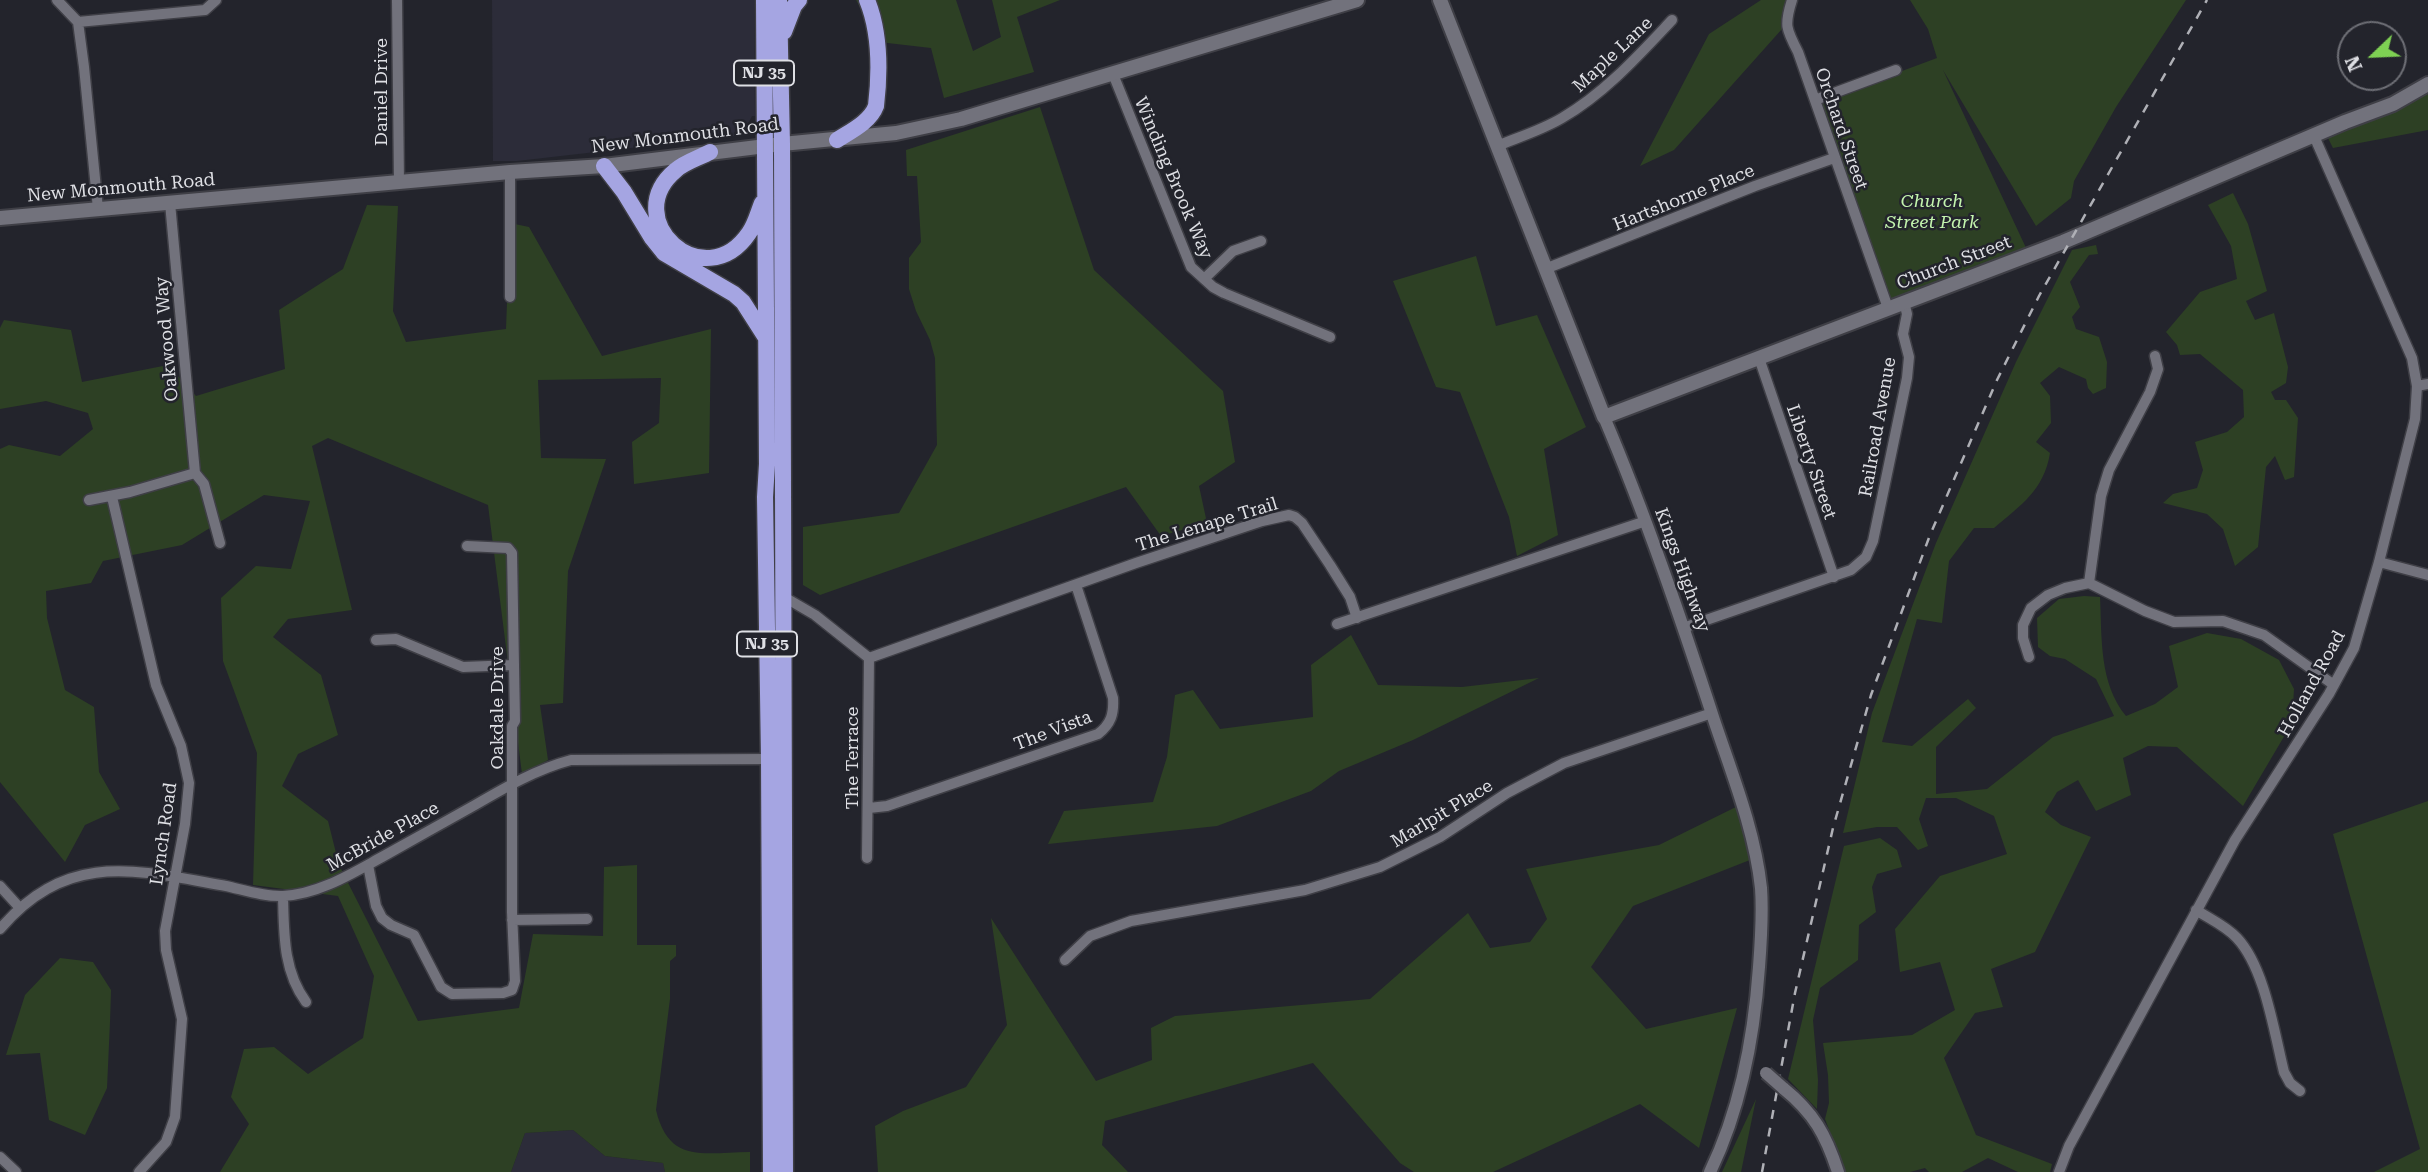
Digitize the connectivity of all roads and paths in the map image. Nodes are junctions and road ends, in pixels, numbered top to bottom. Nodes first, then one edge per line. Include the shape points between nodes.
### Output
1 (57, 0) edge
2 (216, 0) edge
3 (397, 0) edge
4 (764, 0) edge
5 (779, 0) edge
6 (799, 0) edge
7 (867, 0) edge
8 (1357, 0) edge
9 (1440, 0) edge
10 (1792, 0) edge
11 (1672, 20) dead end
12 (78, 22) junction
13 (780, 41) junction
14 (1896, 70) dead end
15 (1113, 74) junction
16 (2428, 84) edge
17 (1815, 100) junction
18 (2315, 136) junction
19 (837, 140) junction
20 (782, 144) junction
21 (764, 146) junction
22 (1497, 146) junction
23 (710, 152) junction
24 (1834, 158) junction
25 (604, 166) junction
26 (510, 172) junction
27 (399, 183) junction
28 (765, 194) junction
29 (170, 203) junction
30 (98, 209) junction
31 (0, 218) edge
32 (1261, 241) dead end
33 (1545, 270) junction
34 (1203, 279) junction
35 (510, 297) dead end
36 (1904, 303) junction
37 (1888, 308) junction
38 (1330, 337) dead end
39 (766, 338) junction
40 (2155, 356) dead end
41 (1759, 358) junction
42 (2423, 385) edge
43 (1604, 417) junction
44 (195, 473) junction
45 (112, 497) junction
46 (89, 500) dead end
47 (1643, 522) junction
48 (220, 543) dead end
49 (467, 546) dead end
50 (2379, 562) junction
51 (2428, 575) edge
52 (1834, 577) junction
53 (2089, 583) junction
54 (1076, 585) junction
55 (784, 597) junction
56 (1357, 618) junction
57 (1337, 624) dead end
58 (1683, 628) junction
59 (376, 640) dead end
60 (2029, 656) dead end
61 (869, 658) junction
62 (514, 665) junction
63 (2334, 685) junction
64 (1712, 713) junction
65 (769, 759) junction
66 (514, 783) junction
67 (869, 808) junction
68 (867, 858) dead end
69 (368, 865) junction
70 (175, 877) junction
71 (0, 886) edge
72 (283, 896) junction
73 (19, 906) junction
74 (2196, 910) junction
75 (512, 916) junction
76 (587, 919) dead end
77 (0, 929) edge
78 (1065, 960) dead end
79 (306, 1002) dead end
80 (1746, 1061) junction
81 (2300, 1091) dead end
82 (0, 1157) edge
83 (16, 1172) edge
84 (139, 1172) edge
85 (771, 1172) edge
86 (785, 1172) edge
87 (1710, 1172) edge
88 (1838, 1172) edge
89 (2059, 1172) edge

1 - 12 street
2 - 12 street via 205,10
3 - 27 street, Daniel Drive
4 - 21 highway, NJ 35
5 - 13 highway, NJ 35
6 - 13 highway
7 - 19 highway via 877,51 876,106 874,113
8 - 15 main road, New Monmouth Road
9 - 22 main road, Kings Highway
10 - 17 street, Orchard Street via 1786,26
11 - 22 street, Maple Lane via 1623,71 1577,109
12 - 30 street
13 - 20 highway, NJ 35
14 - 17 street
15 - 19 main road, New Monmouth Road via 924,128
15 - 34 street, Winding Brook Way via 1185,258
16 - 18 main road, Church Street via 2393,104
17 - 24 street, Orchard Street
18 - 36 main road, Church Street
18 - 42 street, Holland Road
19 - 20 main road, New Monmouth Road
20 - 21 main road, New Monmouth Road
20 - 55 highway, NJ 35
21 - 23 main road, New Monmouth Road
21 - 28 highway, NJ 35
22 - 33 main road, Kings Highway
23 - 25 main road, New Monmouth Road
23 - 28 highway via 676,169 657,198 661,229 679,250 710,258 730,252 750,232
24 - 33 street, Hartshorne Place
24 - 37 street, Orchard Street
25 - 26 main road, New Monmouth Road
25 - 39 highway via 661,250 734,294
26 - 27 main road, New Monmouth Road
26 - 35 street
27 - 29 main road, New Monmouth Road
28 - 39 highway, NJ 35
29 - 30 main road, New Monmouth Road
29 - 44 street, Oakwood Way
30 - 31 main road, New Monmouth Road
32 - 34 street via 1233,251
33 - 43 main road, Kings Highway
34 - 38 street, Winding Brook Way via 1224,293
36 - 37 main road, Church Street
36 - 52 street, Railroad Avenue via 1907,378 1873,541 1866,557
37 - 41 main road, Church Street
39 - 65 highway, NJ 35
40 - 53 street via 2158,369 2152,387 2109,470 2101,496
41 - 43 main road, Church Street
41 - 52 street, Liberty Street
42 - 50 street, Holland Road
43 - 47 street, Kings Highway
44 - 45 street
44 - 48 street, Oakwood Way via 203,481
45 - 46 street
45 - 70 street, Lynch Road via 156,685 187,769 188,804
47 - 56 street
47 - 58 street, Kings Highway
49 - 62 street, Oakdale Drive via 508,548 512,553
50 - 51 street
50 - 63 street, Holland Road via 2357,639
52 - 58 street
53 - 60 street via 2048,595 2031,608 2023,638
53 - 63 street via 2174,622 2223,621 2264,635
54 - 56 street, The Lenape Trail via 1289,515 1302,523 1330,565
54 - 61 street, The Lenape Trail
54 - 67 street, The Vista via 1113,698 1108,725 1073,743 887,807
55 - 61 street
55 - 86 highway, NJ 35
56 - 57 street
58 - 64 street, Kings Highway
59 - 62 street via 396,639 463,667
61 - 67 street, The Terrace
62 - 66 street, Oakdale Drive
63 - 74 street, Holland Road
64 - 78 street, Marlpit Place via 1564,763 1440,838 1380,867 1305,890 1131,921 1090,936
64 - 80 street, Kings Highway via 1754,849 1760,884 1763,921 1758,987
65 - 66 street, McBride Place via 586,758 554,764
65 - 85 highway, NJ 35
66 - 69 street, McBride Place
66 - 75 street, Oakdale Drive
67 - 68 street, The Terrace
69 - 72 street, McBride Place via 320,888
69 - 75 street, Oakdale Drive via 382,918 414,935 441,987 452,994 512,990
70 - 72 street, McBride Place
70 - 73 street, McBride Place via 134,870 96,872 62,882
70 - 84 street, Lynch Road via 165,943 182,1019 175,1117 166,1142
71 - 73 street
72 - 79 street via 292,981
73 - 77 street
74 - 81 street via 2235,936 2252,957 2284,1072
74 - 89 street, Holland Road
75 - 76 street
80 - 87 street, Kings Highway via 1731,1122
80 - 88 street, bridge via 1804,1106 1818,1123
82 - 83 street

